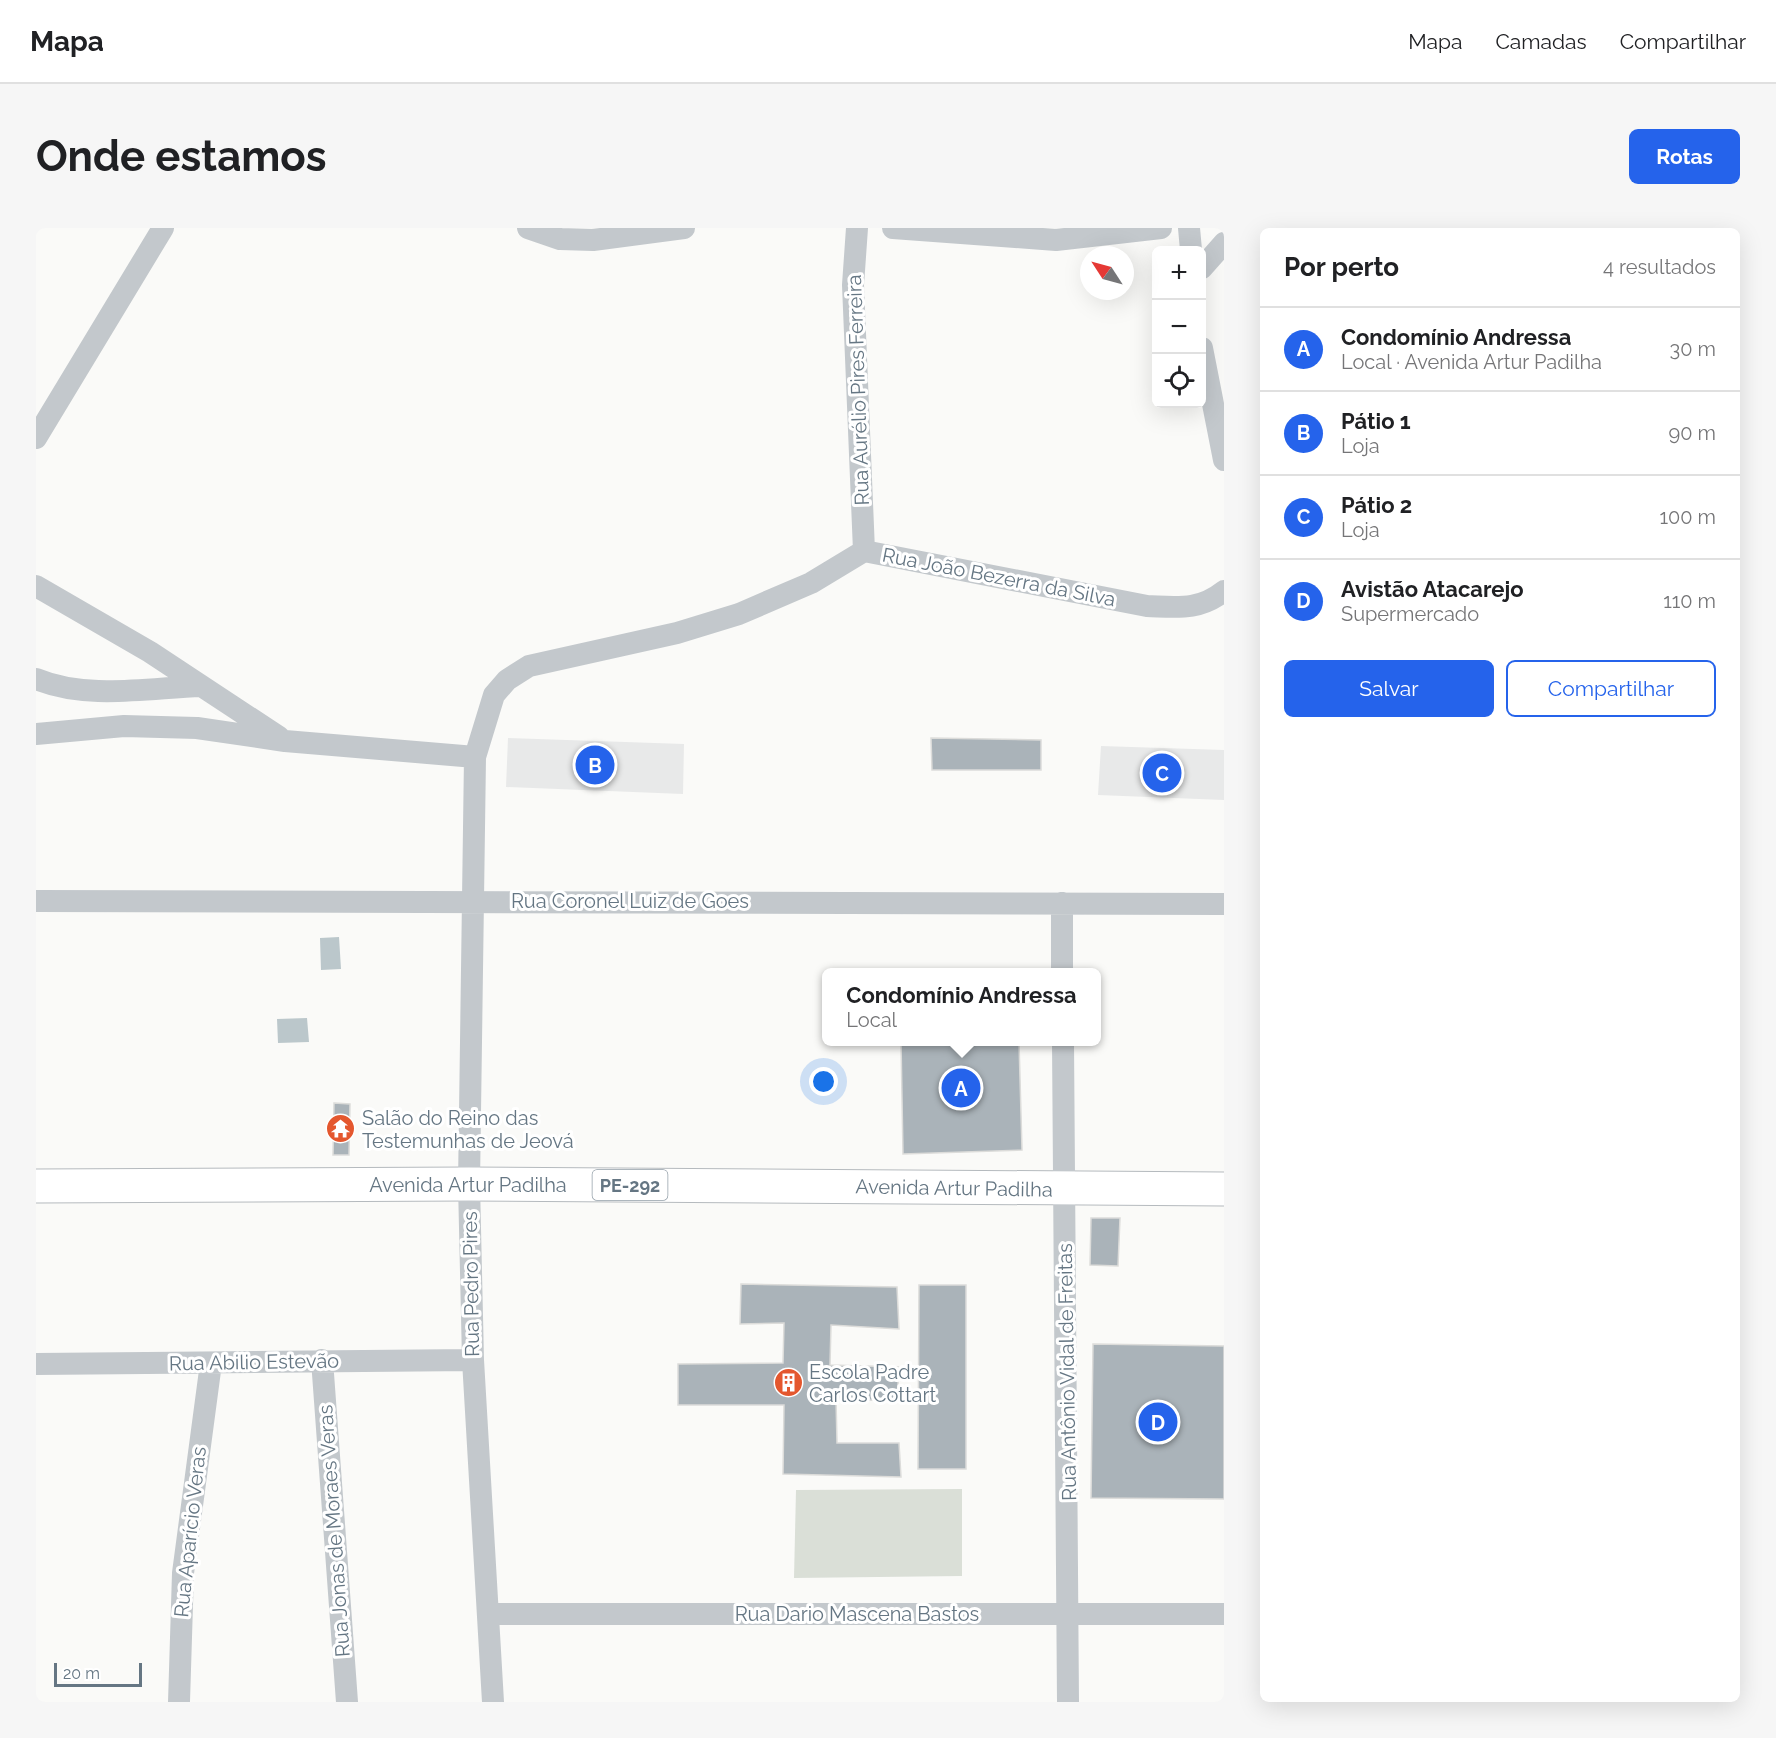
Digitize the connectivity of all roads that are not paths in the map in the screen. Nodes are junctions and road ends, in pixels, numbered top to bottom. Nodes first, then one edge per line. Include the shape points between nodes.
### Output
1 (163, 228) edge
2 (528, 228) edge
3 (684, 228) edge
4 (857, 228) edge
5 (893, 228) edge
6 (1161, 228) edge
7 (1189, 228) edge
8 (1224, 243) edge
9 (1191, 246) edge
10 (1206, 263) edge
11 (1203, 354) edge
12 (36, 438) edge
13 (1224, 460) edge
14 (864, 551) junction
15 (36, 586) edge
16 (1224, 591) edge
17 (538, 662) joint
18 (36, 679) edge
19 (201, 686) junction
20 (36, 734) edge
21 (285, 741) junction
22 (475, 757) junction
23 (36, 901) edge
24 (474, 901) junction
25 (1062, 903) junction
26 (1224, 904) edge
27 (1062, 968) edge
28 (1063, 1046) edge
29 (469, 1184) junction
30 (36, 1186) edge
31 (1224, 1189) edge
32 (1065, 1190) junction
33 (322, 1360) junction
34 (473, 1360) junction
35 (211, 1363) junction
36 (36, 1364) edge
37 (490, 1614) junction
38 (1224, 1614) edge
39 (1069, 1615) junction
40 (179, 1702) edge
41 (347, 1702) edge
42 (494, 1702) edge
43 (1068, 1702) edge

1 - 12 street
2 - 3 street via 560,239 593,240
4 - 14 street, Rua Aurélio Pires Ferreira via 853,285
5 - 6 street via 1056,240
7 - 9 street
8 - 10 street
11 - 13 street
14 - 16 street, Rua João Bezerra da Silva via 1147,606 1184,608 1210,602
14 - 17 street, Rua João Bezerra da Silva via 811,583 740,614 602,651
15 - 19 street
17 - 22 street, Rua Pedro Pires via 507,680 494,695
18 - 19 street via 88,691
19 - 21 street
20 - 21 street via 124,726 197,728
21 - 22 street
22 - 24 street, Rua Pedro Pires
23 - 24 street, Rua Coronel Luiz de Goes
24 - 25 street, Rua Coronel Luiz de Goes
24 - 29 street, Rua Pedro Pires
25 - 26 street, Rua Coronel Luiz de Goes
25 - 27 street
28 - 32 street, Rua Antônio Vidal de Freitas
29 - 30 main road, Avenida Artur Padilha / PE-292
29 - 32 main road, Avenida Artur Padilha / PE-292
29 - 34 street, Rua Pedro Pires
31 - 32 main road, Avenida Artur Padilha / PE-292
32 - 39 street, Rua Antônio Vidal de Freitas
33 - 34 street, Rua Abilio Estevão
33 - 35 street, Rua Abilio Estevão
33 - 41 street, Rua Jonas de Moraes Veras
34 - 37 street, Rua Pedro Pires
35 - 36 street, Rua Abilio Estevão
35 - 40 street, Rua Aparício Veras via 183,1573
37 - 39 street, Rua Dario Mascena Bastos
37 - 42 street, Rua Pedro Pires
38 - 39 street, Rua Dario Mascena Bastos
39 - 43 street, Rua Antônio Vidal de Freitas

